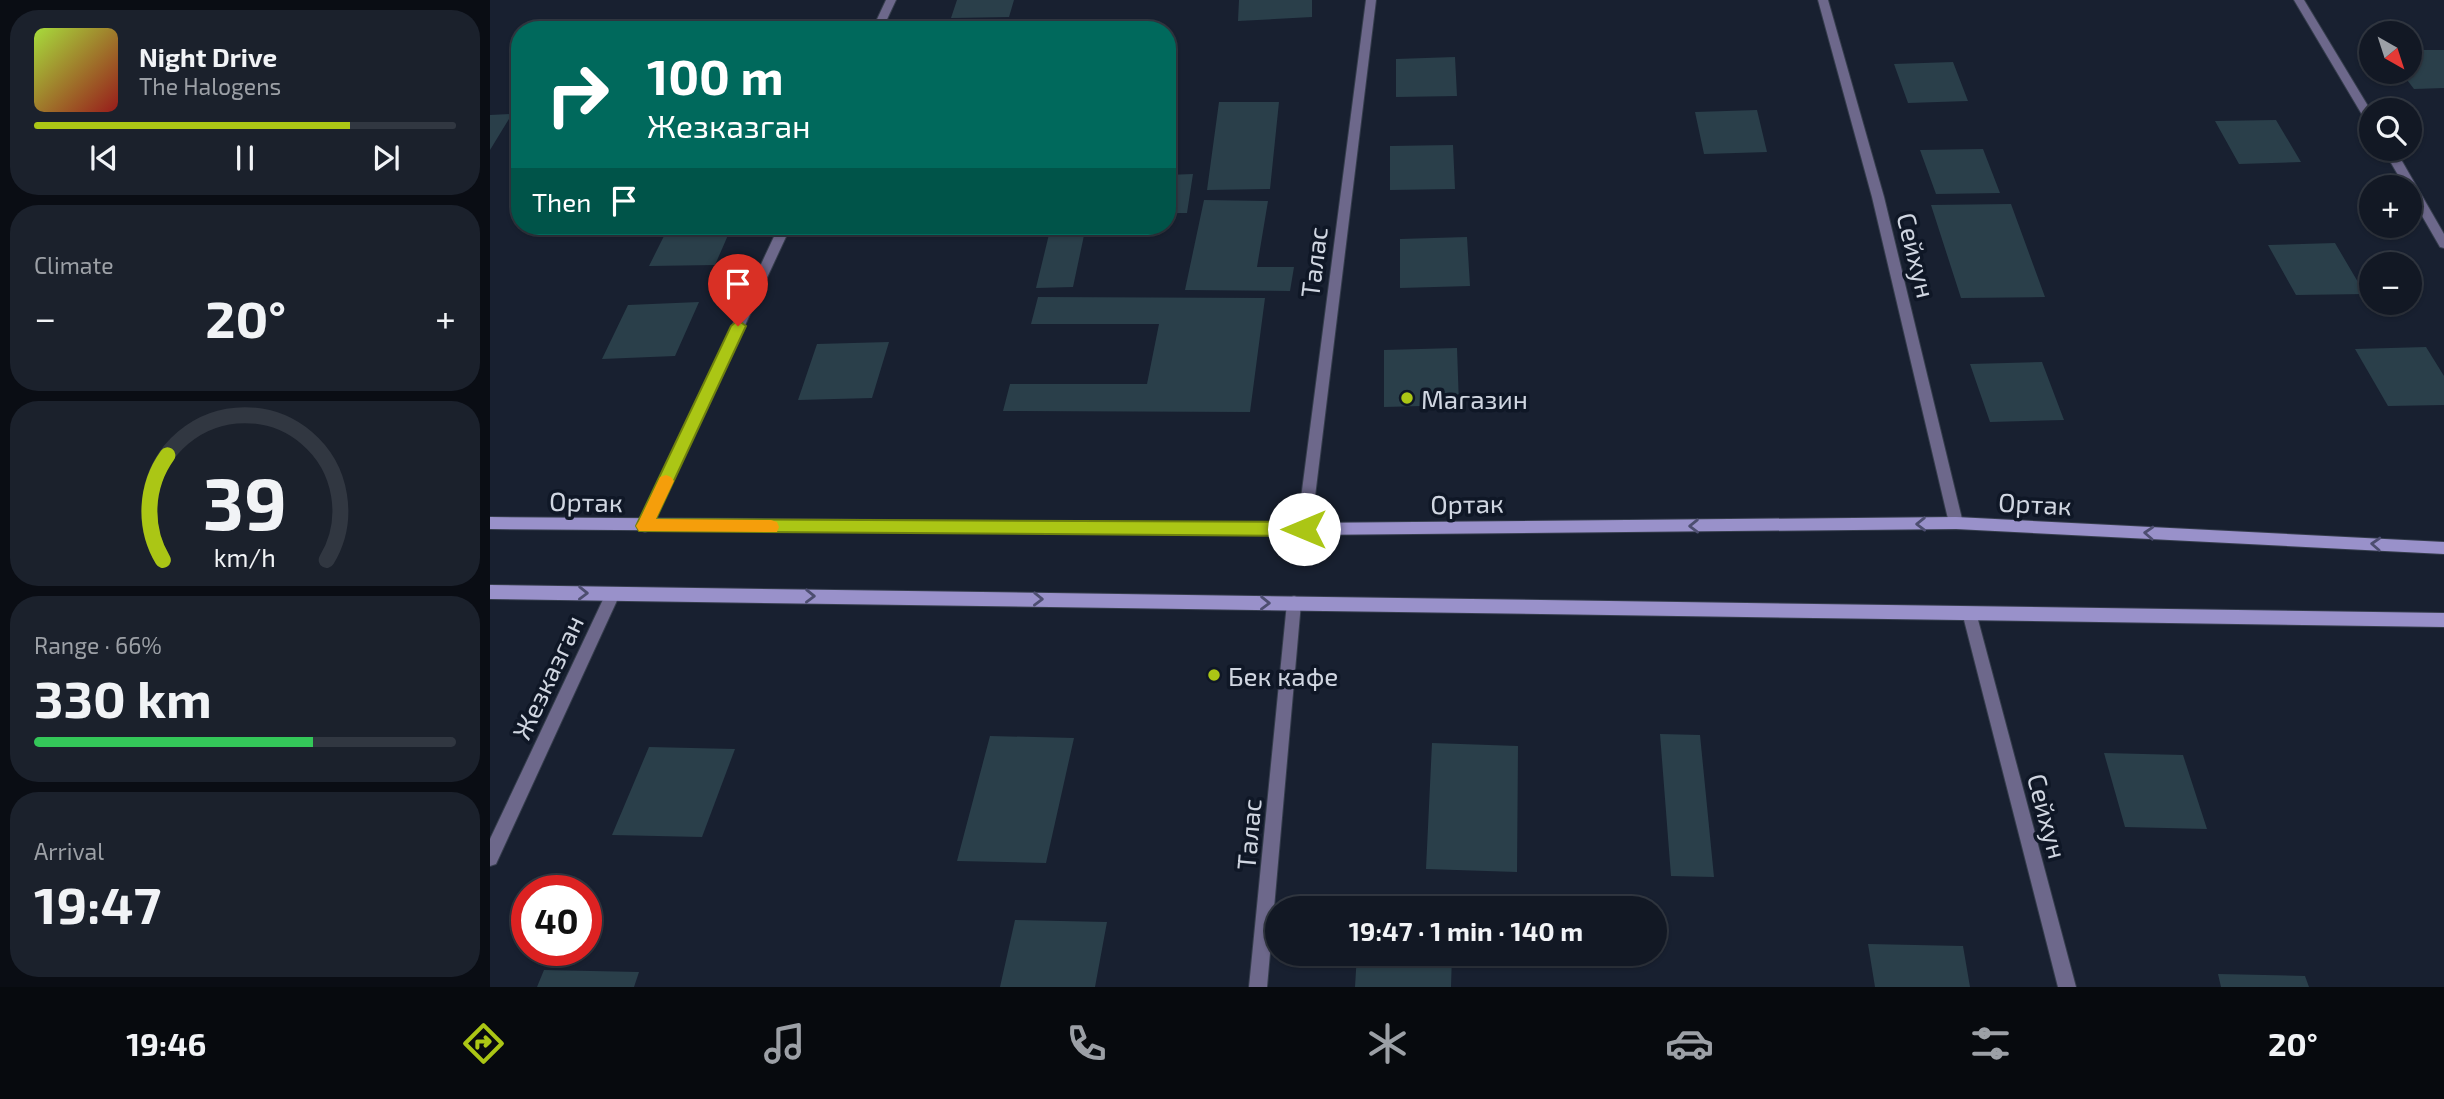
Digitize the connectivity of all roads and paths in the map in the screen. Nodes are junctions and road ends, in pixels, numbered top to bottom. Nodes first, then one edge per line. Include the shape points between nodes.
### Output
1 (891, 0) edge
2 (1371, 0) edge
3 (1823, 0) edge
4 (2299, 0) edge
5 (881, 21) edge
6 (2359, 100) edge
7 (2396, 161) edge
8 (781, 235) edge
9 (2444, 244) edge
10 (490, 523) edge
11 (1956, 523) junction
12 (645, 526) junction
13 (1304, 529) junction
14 (2444, 548) edge
15 (490, 592) edge
16 (613, 594) junction
17 (1294, 603) junction
18 (1970, 617) junction
19 (2444, 620) edge
20 (490, 858) edge
21 (1258, 987) edge
22 (2067, 987) edge

1 - 5 street
2 - 13 street, Талас
3 - 11 street, Сейхун via 1878,197
4 - 6 street
7 - 9 street
8 - 12 street
10 - 12 street, Ортак
11 -> 13 street, Ортак
14 -> 11 street, Ортак
12 - 13 street, Ортак
15 -> 16 street
16 -> 17 street
16 - 20 street, Жезказган
17 - 18 street
17 - 21 street, Талас
18 - 19 street
18 - 22 street, Сейхун

